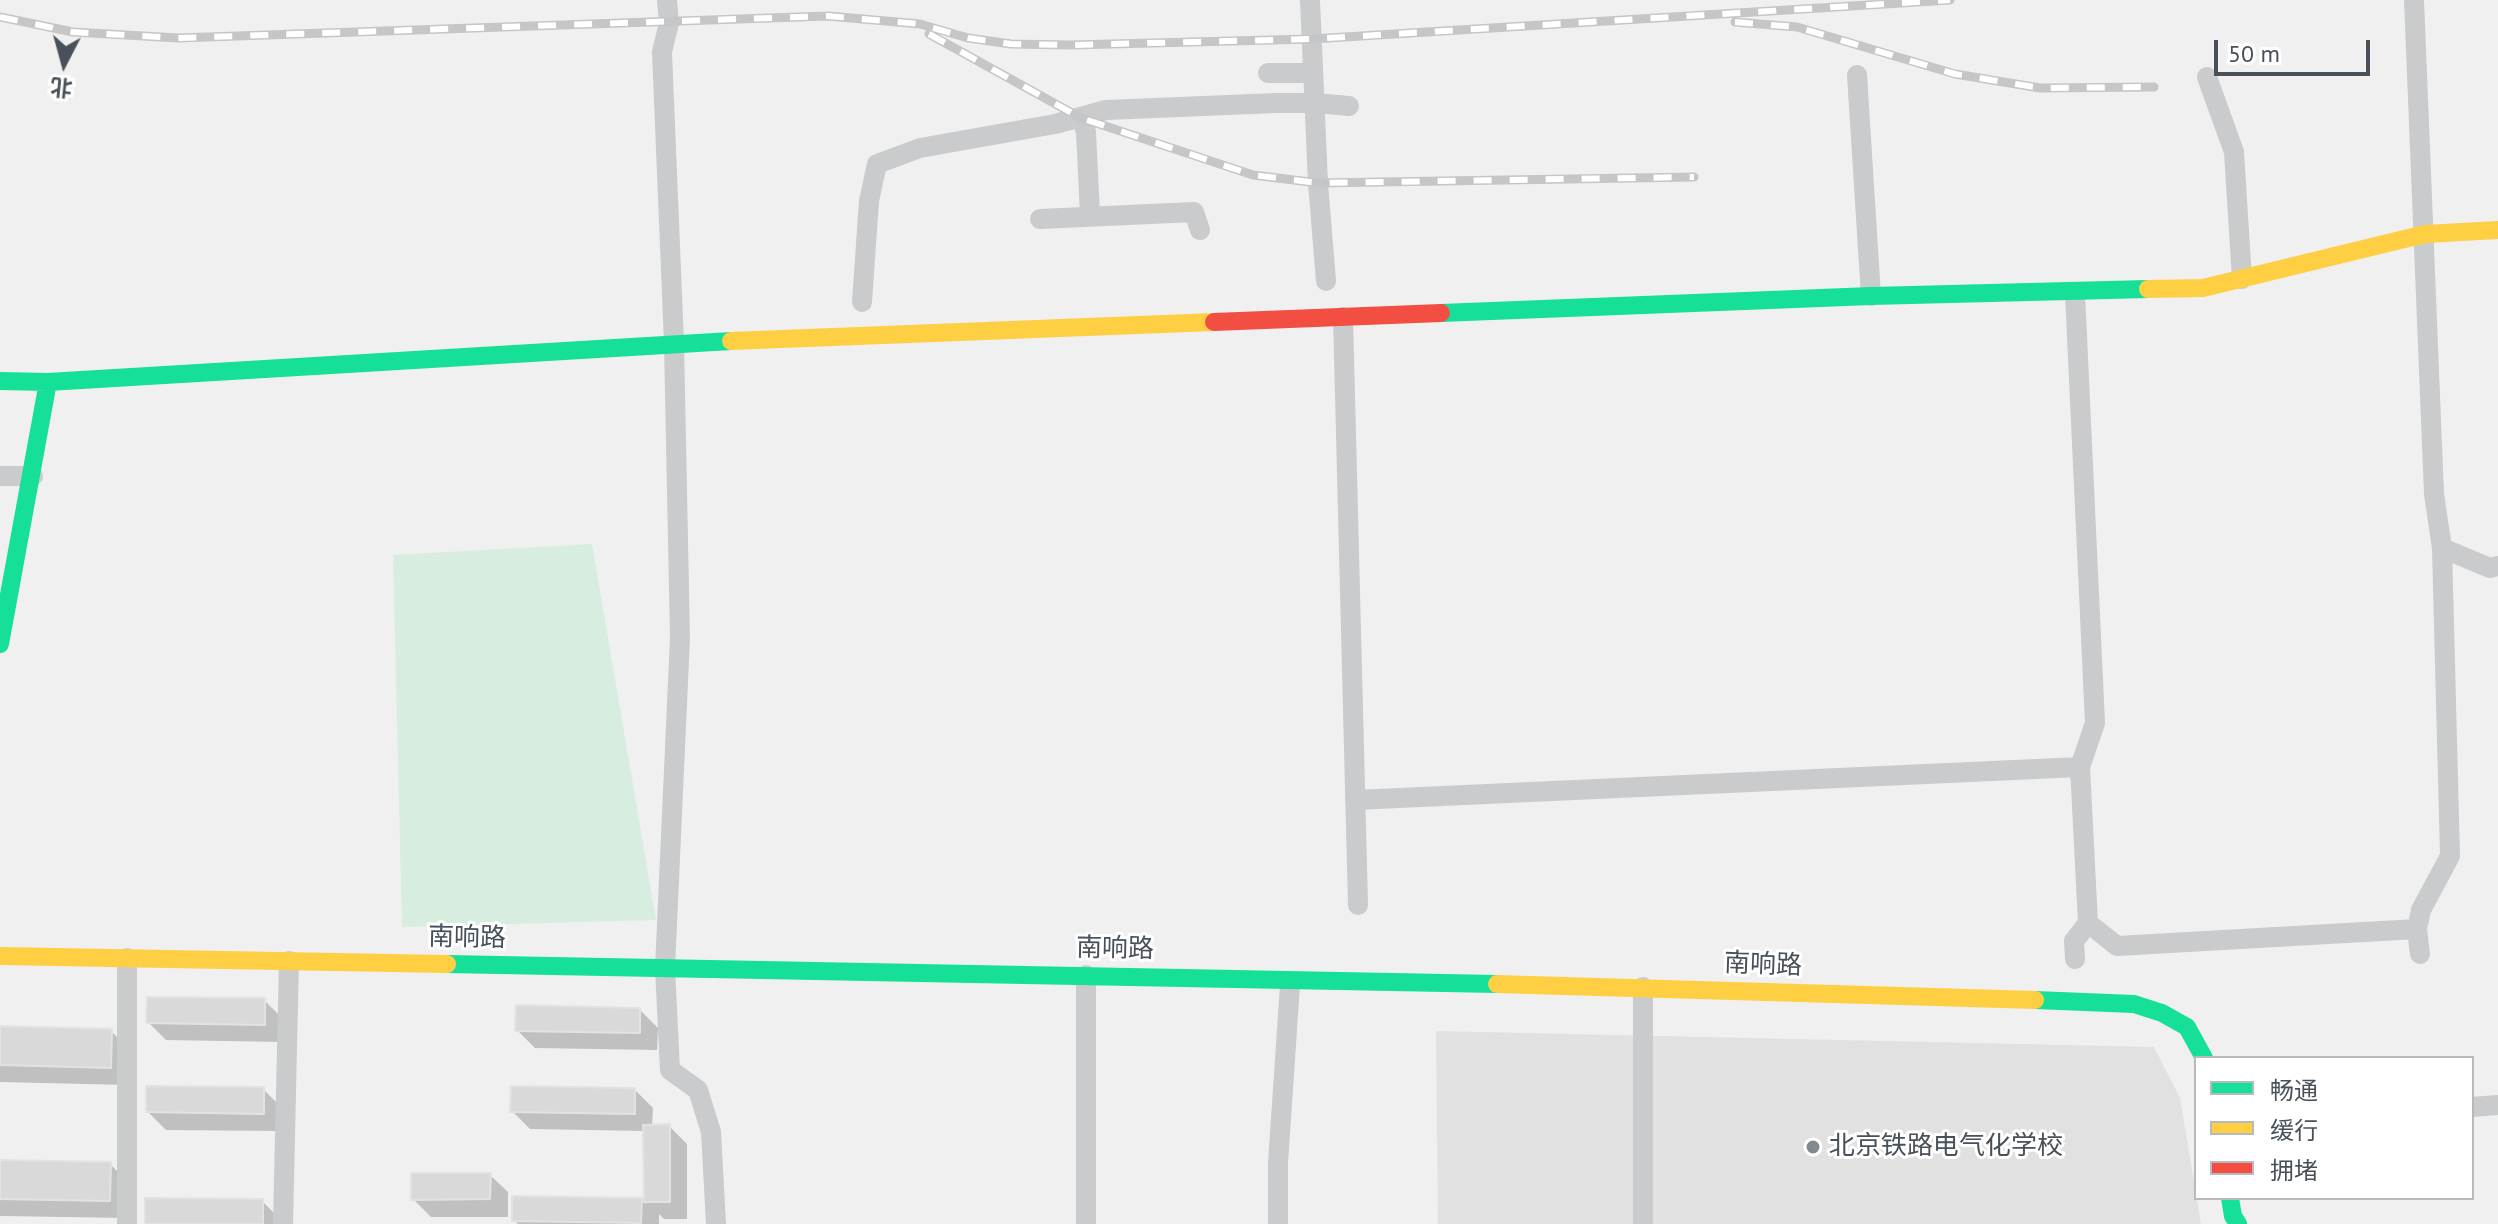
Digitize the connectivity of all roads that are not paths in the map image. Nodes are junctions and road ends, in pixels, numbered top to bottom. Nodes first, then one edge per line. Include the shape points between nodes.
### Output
1 (667, 0) edge
2 (1310, 0) edge
3 (2414, 0) edge
4 (1268, 73) dead end
5 (1311, 73) junction
6 (1857, 75) dead end
7 (2207, 77) dead end
8 (1316, 103) junction
9 (1349, 106) dead end
10 (1081, 118) junction
11 (1090, 215) junction
12 (1040, 219) dead end
13 (1200, 230) dead end
14 (2498, 230) edge
15 (2425, 234) junction
16 (2242, 279) junction
17 (1326, 281) dead end
18 (2075, 293) junction
19 (1871, 296) junction
20 (862, 302) dead end
21 (1343, 317) junction
22 (674, 343) junction
23 (0, 381) edge
24 (48, 382) junction
25 (0, 476) edge
26 (33, 476) junction
27 (2442, 548) junction
28 (8, 564) edge
29 (2498, 566) edge
30 (0, 644) edge
31 (2080, 767) junction
32 (1355, 800) junction
33 (1358, 905) dead end
34 (2088, 923) junction
35 (2417, 929) junction
36 (2420, 954) dead end
37 (0, 956) edge
38 (127, 958) junction
39 (2075, 959) dead end
40 (289, 961) junction
41 (665, 968) junction
42 (1086, 975) junction
43 (1290, 985) dead end
44 (1643, 987) junction
45 (2203, 1056) edge
46 (2498, 1105) edge
47 (2474, 1107) edge
48 (127, 1224) edge
49 (283, 1224) edge
50 (716, 1224) edge
51 (1086, 1224) edge
52 (1278, 1224) edge
53 (1643, 1224) edge

1 - 22 street via 669,23 662,52
2 - 5 street
3 - 15 street
4 - 5 street
5 - 8 street
6 - 19 street
7 - 16 street via 2234,152
8 - 9 street
8 - 10 street via 1106,110
8 - 17 street
10 - 11 street
10 - 20 street via 920,148 877,164
11 - 12 street
11 - 13 street via 1194,212
14 - 15 street
15 - 16 street
15 - 27 street via 2434,494
16 - 18 street via 2203,288
18 - 19 street
18 - 31 street via 2095,723
19 - 21 street
21 - 22 street
21 - 32 street
22 - 24 street
22 - 41 street via 680,638
23 - 24 street
24 - 26 street
25 - 26 street
26 - 28 street
27 - 29 street via 2490,568
27 - 35 street via 2450,856 2421,910
28 - 30 street
31 - 32 street
31 - 34 street
32 - 33 street
34 - 35 street via 2117,946
34 - 39 street via 2074,941
35 - 36 street
37 - 38 street, 南响路
38 - 40 street, 南响路
38 - 48 street
40 - 41 street, 南响路
40 - 49 street
41 - 42 street, 南响路
41 - 50 street via 670,1070 698,1090 711,1132
42 - 44 street, 南响路
42 - 51 street
43 - 52 street
44 - 45 street, 南响路 via 2134,1004 2187,1027
44 - 53 street
46 - 47 street

